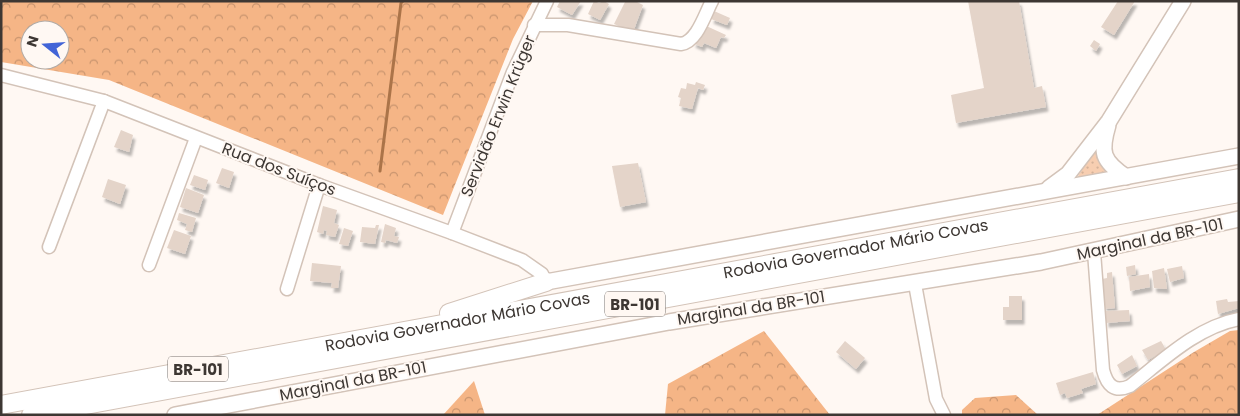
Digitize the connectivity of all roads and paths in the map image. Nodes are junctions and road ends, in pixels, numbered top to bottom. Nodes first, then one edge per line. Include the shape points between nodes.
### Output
1 (547, 1) edge
2 (712, 1) edge
3 (1183, 1) edge
4 (534, 26) junction
5 (1, 75) edge
6 (104, 101) junction
7 (1109, 121) junction
8 (196, 138) junction
9 (1239, 156) edge
10 (1126, 177) junction
11 (1239, 178) edge
12 (319, 185) junction
13 (1045, 191) junction
14 (1239, 193) edge
15 (1239, 219) edge
16 (452, 233) junction
17 (49, 247) dead end
18 (1094, 252) junction
19 (149, 265) dead end
20 (546, 282) junction
21 (915, 284) junction
22 (287, 289) dead end
23 (1239, 319) edge
24 (371, 338) junction
25 (1, 405) edge
26 (196, 413) edge
27 (31, 415) edge
28 (175, 415) edge
29 (944, 415) edge

1 - 4 street, Servidão Erwin Krüger
2 - 4 street via 693,38 681,44 568,25
3 - 7 main road
4 - 16 street, Servidão Erwin Krüger via 503,96
5 - 6 street, Rua dos Suíços
6 - 8 street, Rua dos Suíços
6 - 17 street
7 - 10 main road via 1104,154 1110,166
7 - 13 main road via 1068,174
8 - 12 street, Rua dos Suíços
8 - 19 street
9 - 10 main road
10 - 13 main road
11 - 24 highway, Rodovia Governador Mário Covas / BR-101
12 - 16 street, Rua dos Suíços
12 - 22 street
13 - 20 main road
14 - 27 highway, Rodovia Governador Mário Covas / BR-101
15 - 18 main road, Marginal da BR-101
16 - 20 street, Rua dos Suíços via 522,260 542,274
18 - 21 main road, Marginal da BR-101
18 - 23 street via 1103,370 1110,386 1123,389 1130,386 1188,341 1212,327
20 - 24 highway
21 - 26 main road, Marginal da BR-101 via 669,322
21 - 29 street via 936,399
24 - 25 highway, Rodovia Governador Mário Covas / BR-101
26 - 28 main road, Marginal da BR-101

